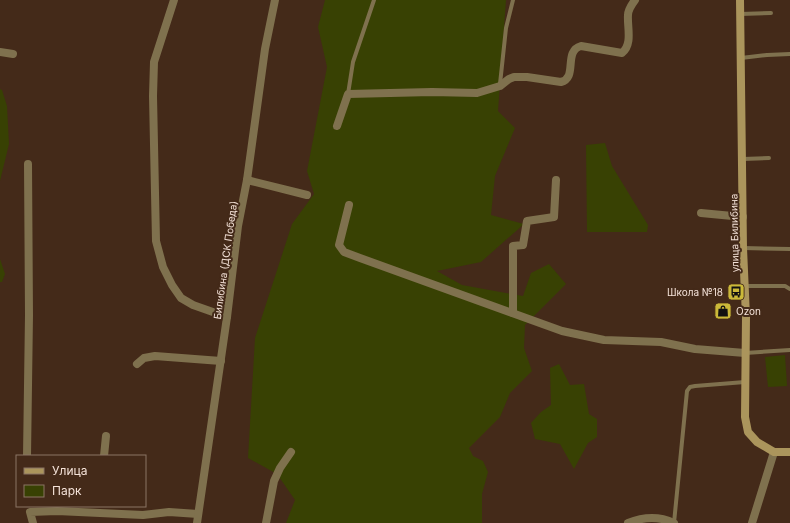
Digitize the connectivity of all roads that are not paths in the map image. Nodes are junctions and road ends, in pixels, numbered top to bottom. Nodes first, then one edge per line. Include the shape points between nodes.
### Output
1 (174, 0) edge
2 (276, 0) edge
3 (374, 0) edge
4 (513, 0) edge
5 (635, 0) edge
6 (740, 0) edge
7 (771, 13) dead end
8 (740, 14) junction
9 (0, 52) edge
10 (13, 54) dead end
11 (790, 54) edge
12 (740, 58) junction
13 (500, 86) junction
14 (348, 94) junction
15 (337, 126) dead end
16 (769, 158) dead end
17 (743, 159) junction
18 (28, 164) dead end
19 (247, 180) junction
20 (556, 180) dead end
21 (307, 195) dead end
22 (349, 205) dead end
23 (701, 212) dead end
24 (743, 218) junction
25 (743, 248) junction
26 (790, 249) edge
27 (745, 286) junction
28 (790, 289) edge
29 (513, 314) junction
30 (227, 317) junction
31 (790, 350) edge
32 (745, 353) junction
33 (221, 361) junction
34 (137, 364) dead end
35 (745, 382) junction
36 (106, 436) dead end
37 (291, 452) dead end
38 (774, 452) junction
39 (790, 452) edge
40 (28, 455) edge
41 (104, 455) edge
42 (30, 509) edge
43 (98, 510) edge
44 (198, 514) junction
45 (28, 523) edge
46 (33, 523) edge
47 (197, 523) edge
48 (266, 523) edge
49 (628, 523) edge
50 (674, 523) edge
51 (752, 523) edge

1 - 30 street via 154,62 156,241 163,267 181,298
2 - 19 street, Билибина (ДСК Победа) via 265,49
3 - 14 lane via 353,62
4 - 13 lane via 506,28
5 - 13 street via 628,13 628,43 622,53 581,46 573,51 568,78 565,81 514,77
6 - 8 main road, улица Билибина
7 - 8 lane
8 - 12 main road, улица Билибина
9 - 10 street
11 - 12 lane
12 - 17 main road, улица Билибина
13 - 14 street via 477,93
14 - 15 street
16 - 17 lane
17 - 24 main road, улица Билибина
18 - 40 street
19 - 21 street
19 - 30 street, Билибина (ДСК Победа) via 238,226
20 - 29 street via 554,216 527,221 523,245 513,246
22 - 29 street via 339,245 344,252
23 - 24 street
24 - 25 main road, улица Билибина
25 - 26 lane
25 - 27 main road, улица Билибина
27 - 28 lane via 785,286
27 - 32 main road, улица Билибина
29 - 32 street via 562,331 604,340 661,342 695,349
30 - 33 street, Билибина (ДСК Победа)
31 - 32 lane
32 - 35 main road, улица Билибина
33 - 34 street via 155,356 144,358
33 - 44 street, Билибина (ДСК Победа)
35 - 38 main road, улица Билибина via 745,417 748,432 757,442
35 - 50 lane via 695,386 687,391
36 - 41 street
37 - 48 street via 274,481
38 - 39 main road
38 - 51 street
42 - 43 street
42 - 45 street
42 - 46 street
43 - 44 street via 143,515 169,512
44 - 47 street, Билибина (ДСК Победа)
49 - 50 street via 646,518

